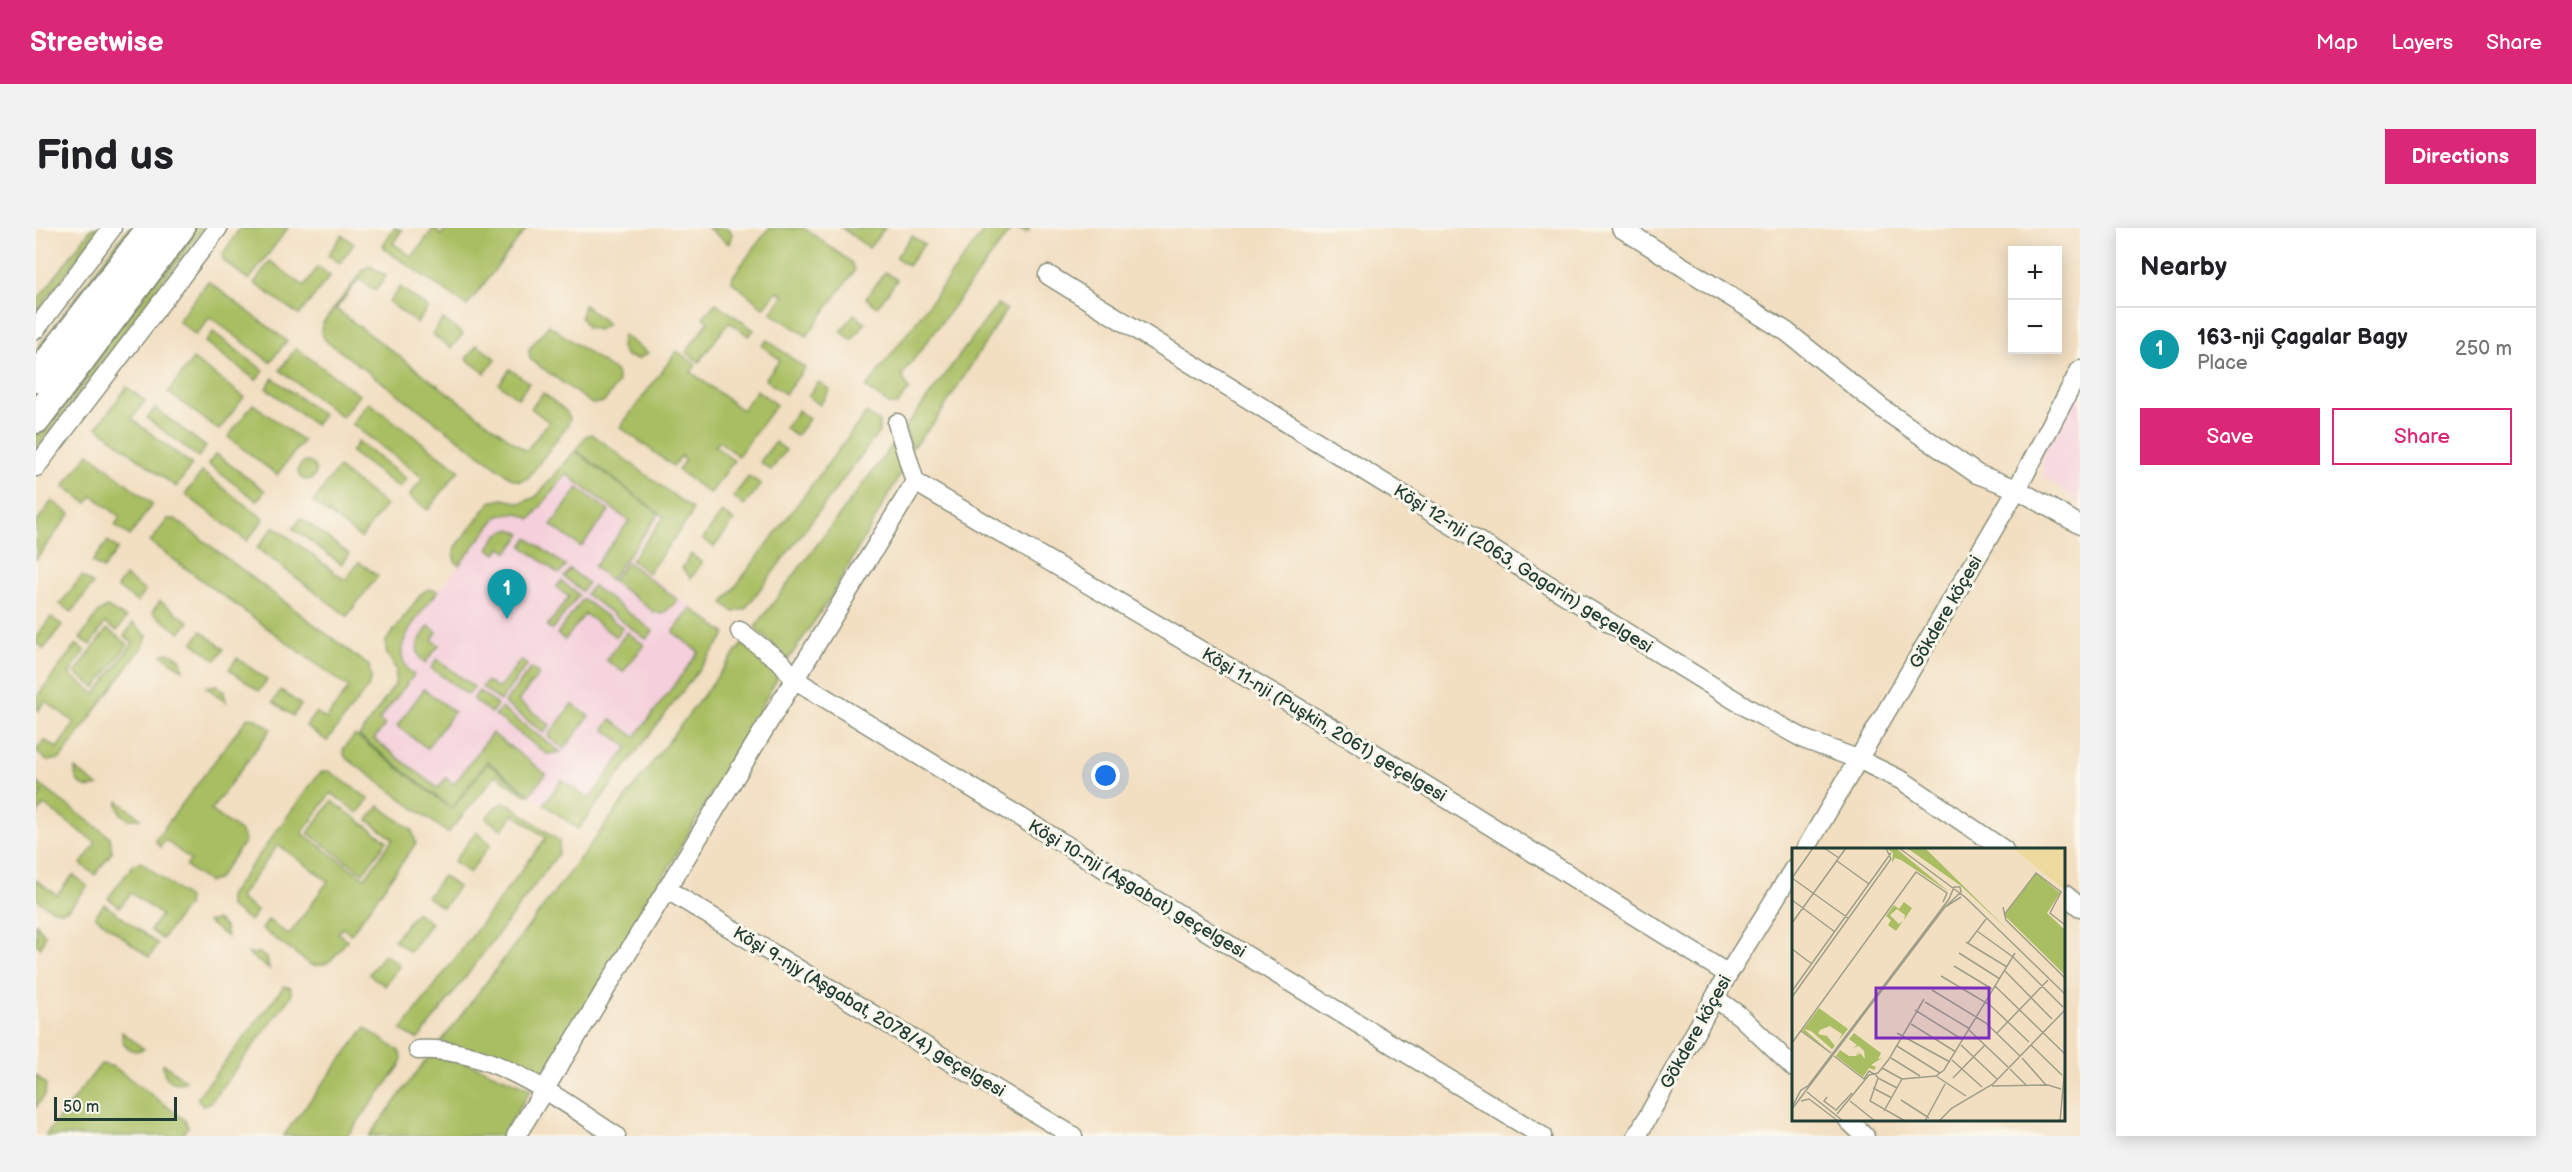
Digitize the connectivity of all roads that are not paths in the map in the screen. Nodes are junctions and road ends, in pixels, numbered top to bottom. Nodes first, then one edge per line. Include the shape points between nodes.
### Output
1 (112, 228) edge
2 (151, 228) edge
3 (180, 228) edge
4 (218, 228) edge
5 (1621, 228) edge
6 (1048, 275) dead end
7 (36, 329) edge
8 (2080, 370) edge
9 (36, 378) edge
10 (36, 419) edge
11 (897, 423) dead end
12 (36, 467) edge
13 (915, 482) junction
14 (2017, 489) junction
15 (2080, 525) edge
16 (741, 631) dead end
17 (794, 679) junction
18 (1860, 760) junction
19 (1806, 848) edge
20 (2003, 848) edge
21 (1792, 871) edge
22 (666, 889) junction
23 (2065, 895) edge
24 (2080, 907) edge
25 (1728, 974) junction
26 (1715, 998) junction
27 (418, 1050) dead end
28 (1792, 1066) edge
29 (545, 1090) junction
30 (1850, 1121) edge
31 (516, 1136) edge
32 (616, 1136) edge
33 (1073, 1136) edge
34 (1542, 1136) edge
35 (1637, 1136) edge
36 (1865, 1136) edge

1 - 7 street
2 - 9 main road
3 - 10 main road
4 - 12 street
5 - 14 street via 1787,332 1882,409 1977,474
6 - 18 street, Köşi 12-nji (2063, Gagarin) geçelgesi via 1751,710 1806,740
8 - 14 street, Gökdere köçesi
11 - 13 street
13 - 17 street
13 - 25 street, Köşi 11-nji (Puşkin, 2061) geçelgesi via 1361,745
14 - 15 street
14 - 18 street, Gökdere köçesi
16 - 17 street, Köşi 10-nji (Aşgabat) geçelgesi via 782,663
17 - 22 street
17 - 34 street, Köşi 10-nji (Aşgabat) geçelgesi
18 - 19 street, Gökdere köçesi
18 - 20 street, Köşi 12-nji (2063, Gagarin) geçelgesi via 1903,781
21 - 25 street, Gökdere köçesi
22 - 29 street
22 - 33 street, Köşi 9-njy (Aşgabat, 2078/4) geçelgesi
23 - 24 street
25 - 26 street, Gökdere köçesi
26 - 28 street via 1740,1016
26 - 35 street, Gökdere köçesi
27 - 29 street via 437,1049 471,1056
29 - 31 street
29 - 32 street
30 - 36 street

